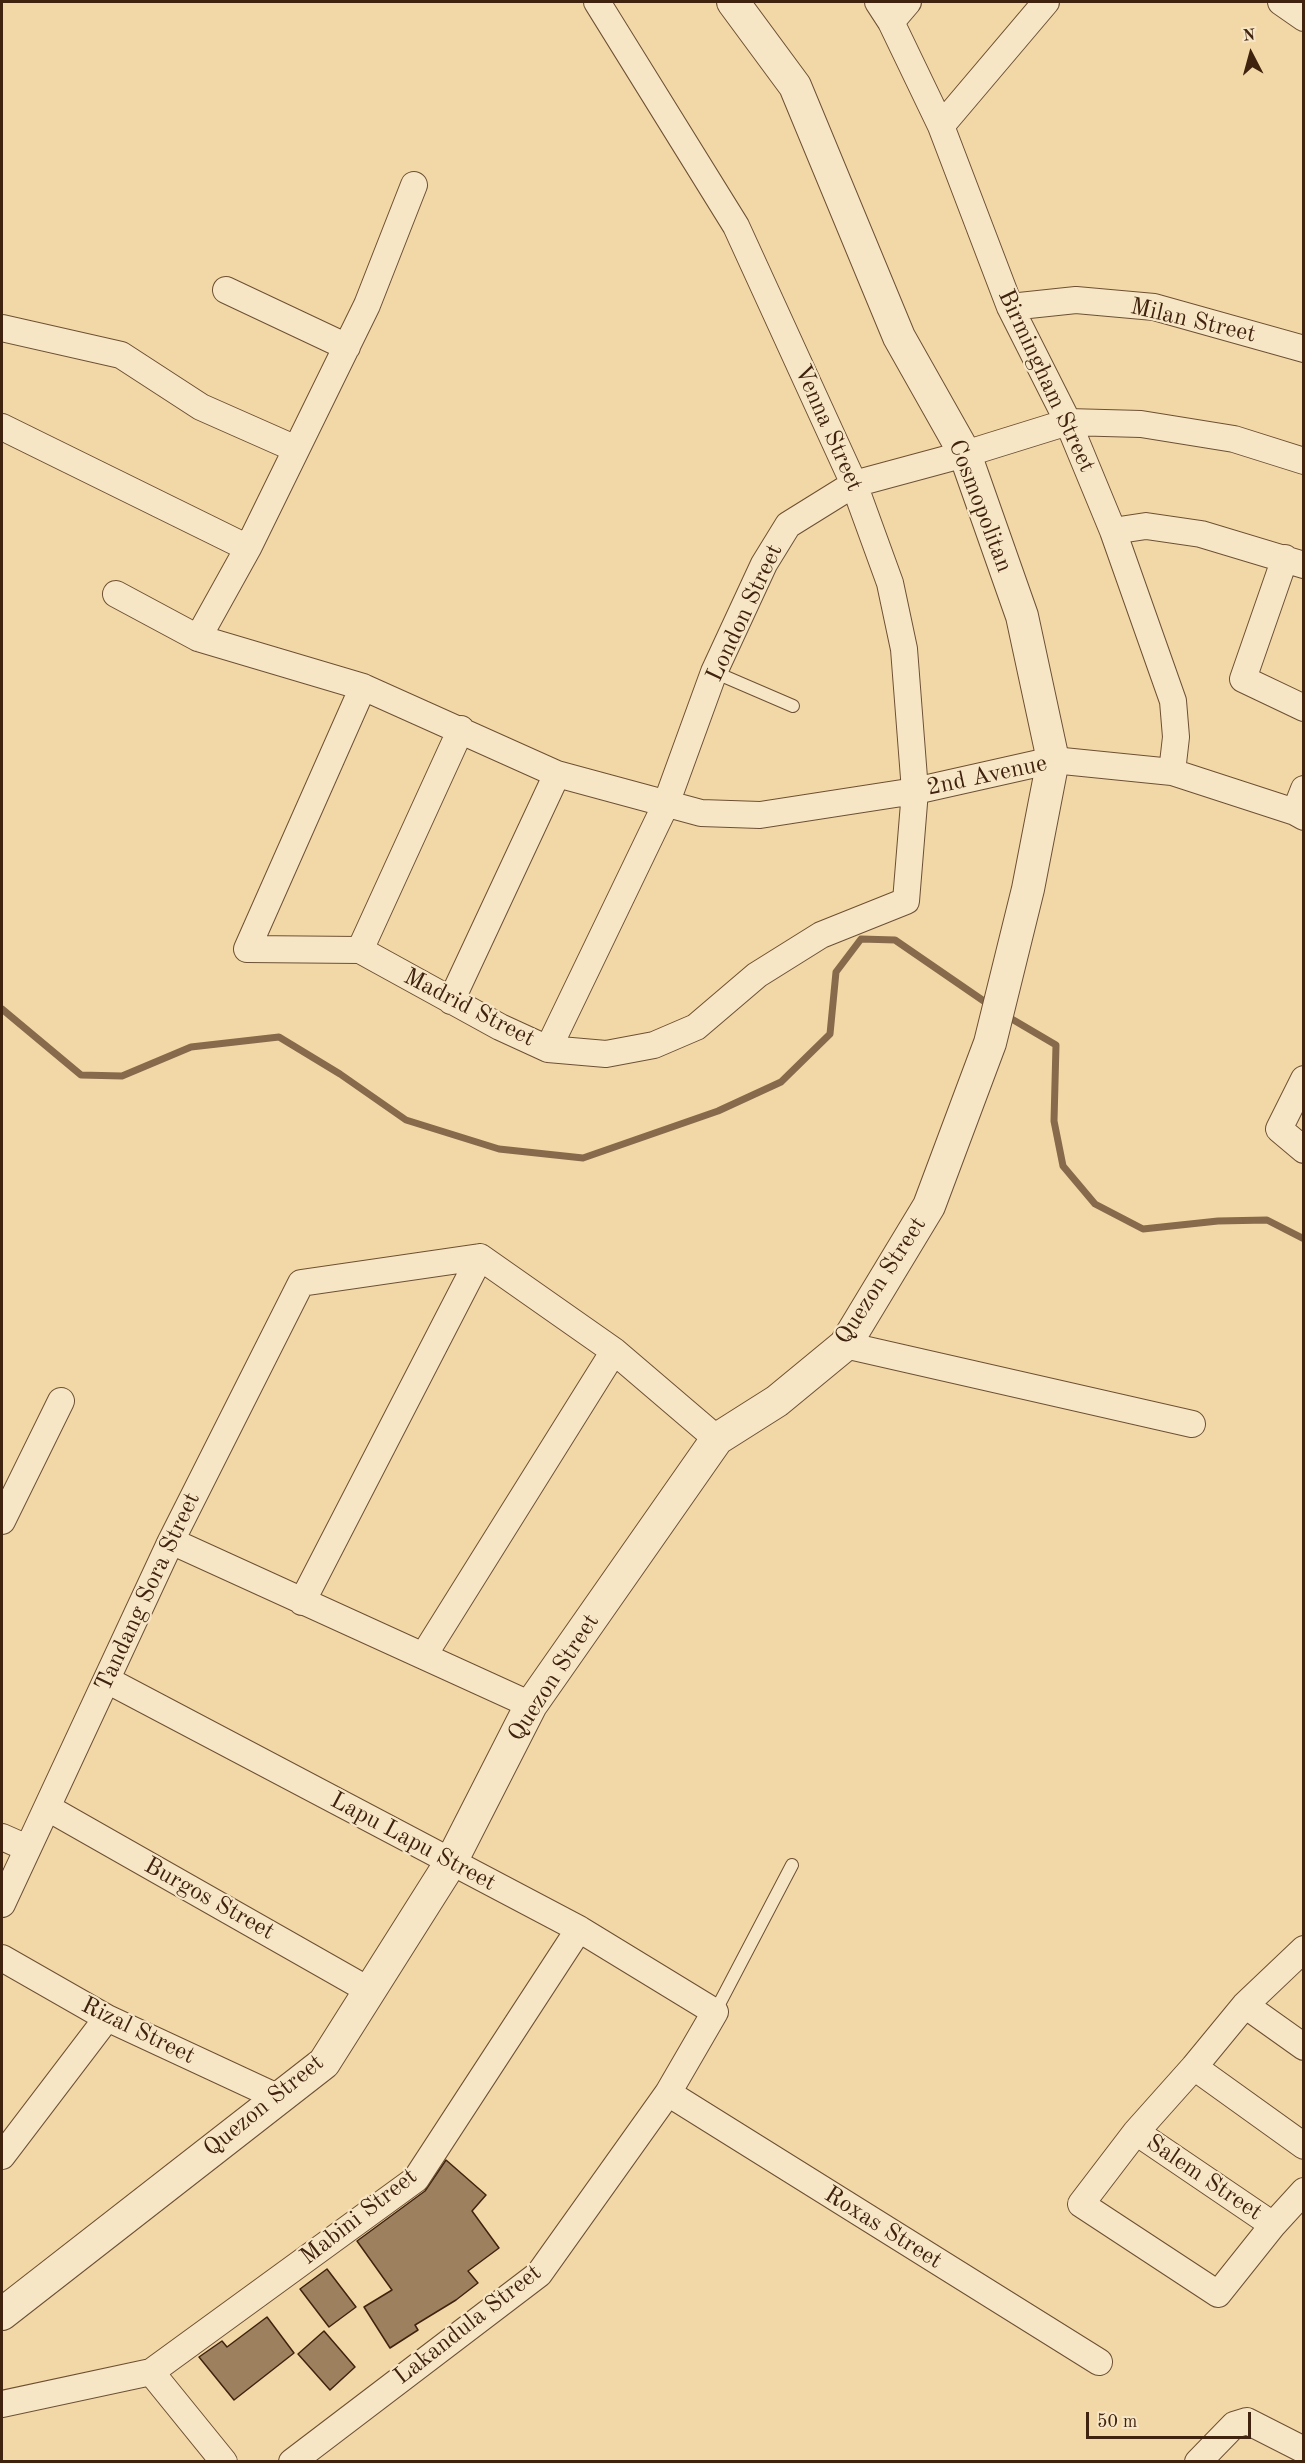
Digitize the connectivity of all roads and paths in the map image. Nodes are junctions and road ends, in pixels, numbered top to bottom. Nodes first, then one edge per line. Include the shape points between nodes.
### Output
1 (597, 2) edge
2 (733, 2) edge
3 (908, 2) edge
4 (1046, 2) edge
5 (1281, 2) edge
6 (885, 12) edge
7 (1304, 18) edge
8 (941, 126) junction
9 (414, 185) dead end
10 (226, 290) dead end
11 (1010, 307) junction
12 (2, 328) edge
13 (347, 346) junction
14 (1304, 349) edge
15 (1068, 422) junction
16 (2, 427) edge
17 (296, 449) junction
18 (964, 454) junction
19 (1304, 461) edge
20 (854, 484) junction
21 (1113, 531) junction
22 (248, 548) junction
23 (1294, 561) edge
24 (116, 594) dead end
25 (198, 638) junction
26 (714, 672) junction
27 (363, 687) junction
28 (793, 706) dead end
29 (1304, 708) edge
30 (461, 729) junction
31 (1053, 760) junction
32 (1172, 772) junction
33 (557, 774) junction
34 (915, 791) junction
35 (666, 804) junction
36 (1301, 806) edge
37 (906, 901) joint
38 (360, 950) junction
39 (1005, 982) joint
40 (451, 1001) junction
41 (548, 1048) junction
42 (1304, 1079) edge
43 (1304, 1150) edge
44 (480, 1257) junction
45 (845, 1345) junction
46 (614, 1351) junction
47 (61, 1401) dead end
48 (1192, 1424) dead end
49 (717, 1439) junction
50 (2, 1521) edge
51 (171, 1541) junction
52 (302, 1602) junction
53 (424, 1655) junction
54 (107, 1680) junction
55 (531, 1705) junction
56 (48, 1808) junction
57 (2, 1837) edge
58 (27, 1848) junction
59 (451, 1863) junction
60 (792, 1865) dead end
61 (2, 1904) edge
62 (579, 1929) junction
63 (1304, 1949) edge
64 (2, 1959) edge
65 (370, 1990) junction
66 (1245, 2005) junction
67 (715, 2012) junction
68 (107, 2018) junction
69 (1304, 2047) edge
70 (1194, 2067) junction
71 (668, 2093) junction
72 (277, 2097) junction
73 (1136, 2132) junction
74 (1304, 2146) edge
75 (2, 2156) edge
76 (1304, 2191) edge
77 (1273, 2225) junction
78 (2, 2314) edge
79 (1099, 2362) dead end
80 (151, 2372) junction
81 (2, 2404) edge
82 (1304, 2450) edge
83 (224, 2462) edge
84 (292, 2462) edge
85 (1198, 2462) edge

1 - 20 street, Venna Street via 736,226
2 - 18 street, Cosmopolitan via 795,86 898,337
3 - 6 street
4 - 8 street
5 - 7 street
6 - 8 street, Birmingham Street
8 - 11 street, Birmingham Street
9 - 13 street
10 - 13 street
11 - 14 street, Milan Street via 1076,300 1154,307
11 - 15 street, Birmingham Street
12 - 17 street via 122,355 201,407
13 - 17 street
15 - 18 street, London Street
15 - 19 street, London Street via 1141,424 1234,440
15 - 21 street, Birmingham Street
16 - 22 street
17 - 22 street
18 - 20 street, London Street
18 - 31 street, Cosmopolitan via 1022,616
20 - 26 street, London Street via 788,525 764,564
20 - 34 street, Venna Street via 890,583 904,649
21 - 23 street via 1146,526 1201,534
21 - 32 street, Birmingham Street via 1173,701 1176,737
22 - 25 street
23 - 29 street via 1243,679
24 - 25 street, 2nd Avenue
25 - 27 street, 2nd Avenue
26 - 28 lane
26 - 35 street, London Street
27 - 30 street, 2nd Avenue
27 - 38 street, Madrid Street via 247,949
30 - 33 street, 2nd Avenue
30 - 38 street
31 - 32 street, 2nd Avenue
31 - 34 street, 2nd Avenue
31 - 39 street, Cosmopolitan
32 - 36 street, 2nd Avenue
33 - 35 street, 2nd Avenue
33 - 40 street
34 - 35 street, 2nd Avenue via 760,815 701,813
34 - 37 street, Venna Street
35 - 41 street, London Street
37 - 41 street, Madrid Street via 821,935 757,975 696,1028 654,1046 606,1054
38 - 40 street, Madrid Street
39 - 45 street, Quezon Street via 990,1043 929,1206
40 - 41 street, Madrid Street
42 - 43 street via 1279,1129
44 - 46 street
44 - 51 street, Tandang Sora Street via 301,1283
44 - 52 street
45 - 48 street
45 - 49 street, Quezon Street via 777,1401
46 - 49 street
46 - 53 street
47 - 50 street
49 - 55 street, Quezon Street
51 - 52 street
51 - 54 street, Tandang Sora Street
52 - 53 street
53 - 55 street
54 - 56 street, Tandang Sora Street
54 - 59 street, Lapu Lapu Street
55 - 59 street, Quezon Street
56 - 58 street, Tandang Sora Street
56 - 65 street, Burgos Street
57 - 58 street
58 - 61 street, Tandang Sora Street
59 - 62 street, Lapu Lapu Street
59 - 65 street, Quezon Street
60 - 67 lane
62 - 67 street, Lapu Lapu Street
62 - 80 street, Mabini Street via 416,2179
63 - 66 street
64 - 68 street, Rizal Street
65 - 72 street, Quezon Street via 324,2063
66 - 69 street
66 - 70 street
67 - 71 street, Lakandula Street
68 - 72 street, Rizal Street
68 - 75 street
70 - 73 street
70 - 74 street
71 - 79 street, Roxas Street
71 - 84 street, Lakandula Street via 539,2274
72 - 78 street, Quezon Street
73 - 77 street, Salem Street
73 - 77 street via 1081,2204 1218,2294
76 - 77 street
80 - 81 street
80 - 83 street
82 - 85 street via 1247,2421 1234,2425

